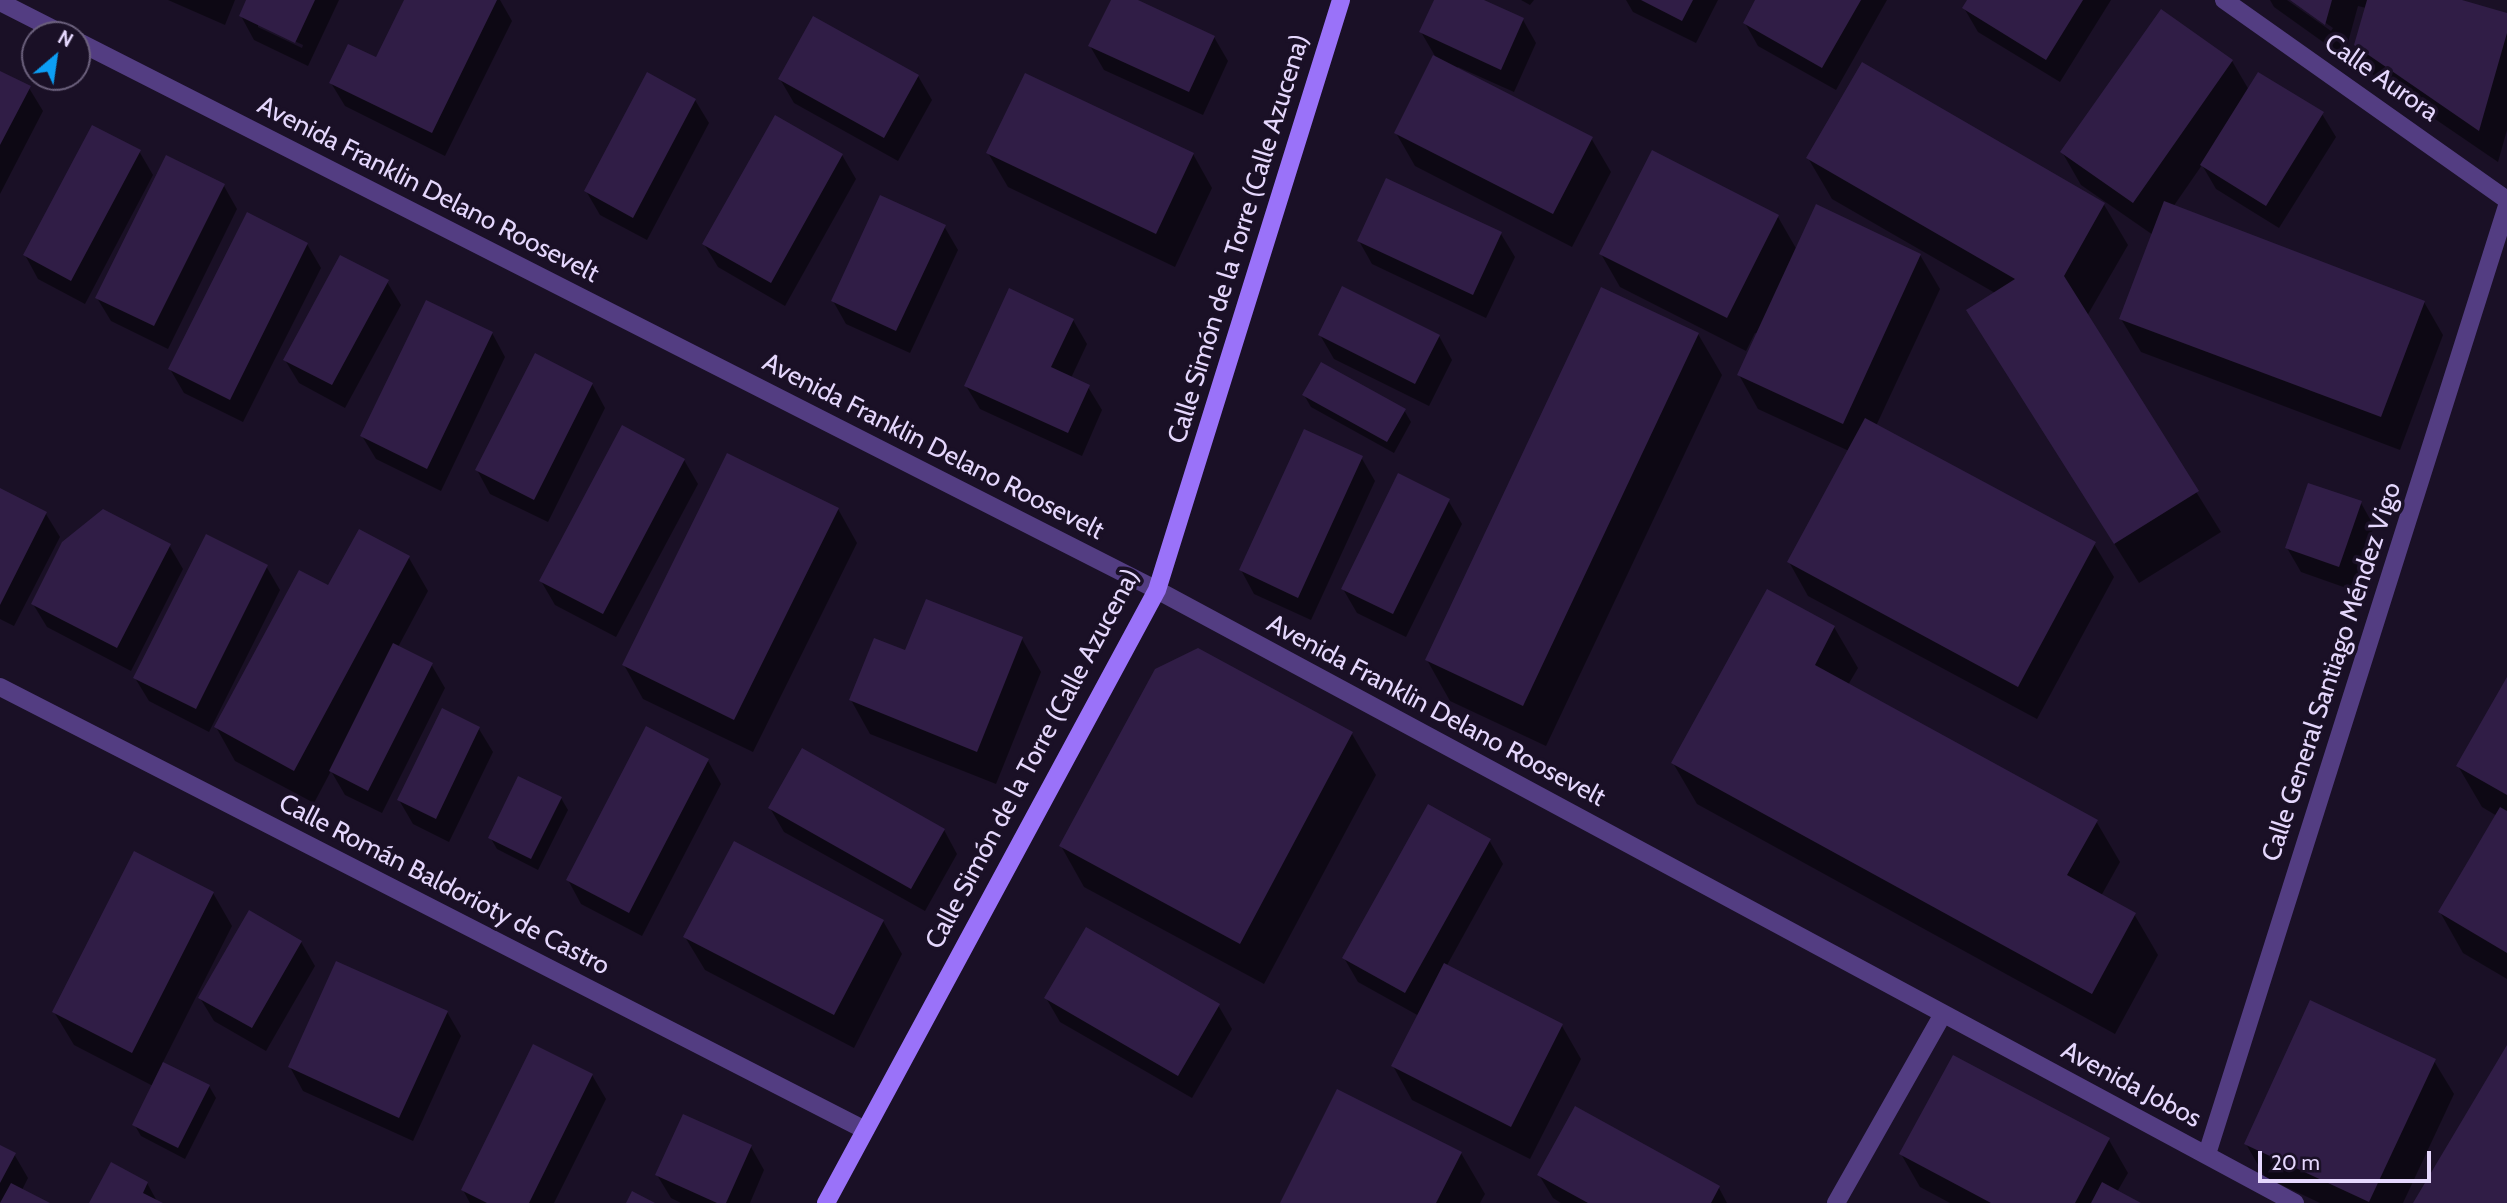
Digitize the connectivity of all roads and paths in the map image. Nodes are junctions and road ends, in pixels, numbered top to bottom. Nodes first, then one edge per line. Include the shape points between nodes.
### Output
1 (1340, 0) edge
2 (2224, 0) edge
3 (0, 2) edge
4 (37, 21) edge
5 (91, 48) edge
6 (2507, 200) edge
7 (2507, 205) edge
8 (1157, 590) junction
9 (0, 687) edge
10 (1943, 1014) junction
11 (865, 1130) junction
12 (2207, 1154) junction
13 (826, 1203) edge
14 (1836, 1203) edge
15 (2295, 1203) edge

1 - 8 street, Calle Simón de la Torre (Calle Azucena)
2 - 6 street, Calle Aurora
3 - 4 street
5 - 8 street, Avenida Franklin Delano Roosevelt
7 - 12 street, Calle General Santiago Méndez Vigo
8 - 10 street, Avenida Franklin Delano Roosevelt
8 - 11 street, Calle Simón de la Torre (Calle Azucena)
9 - 11 street, Calle Román Baldorioty de Castro
10 - 12 street, Avenida Jobos
10 - 14 street
11 - 13 street, Calle Simón de la Torre (Calle Azucena)
12 - 15 street, Avenida Jobos

